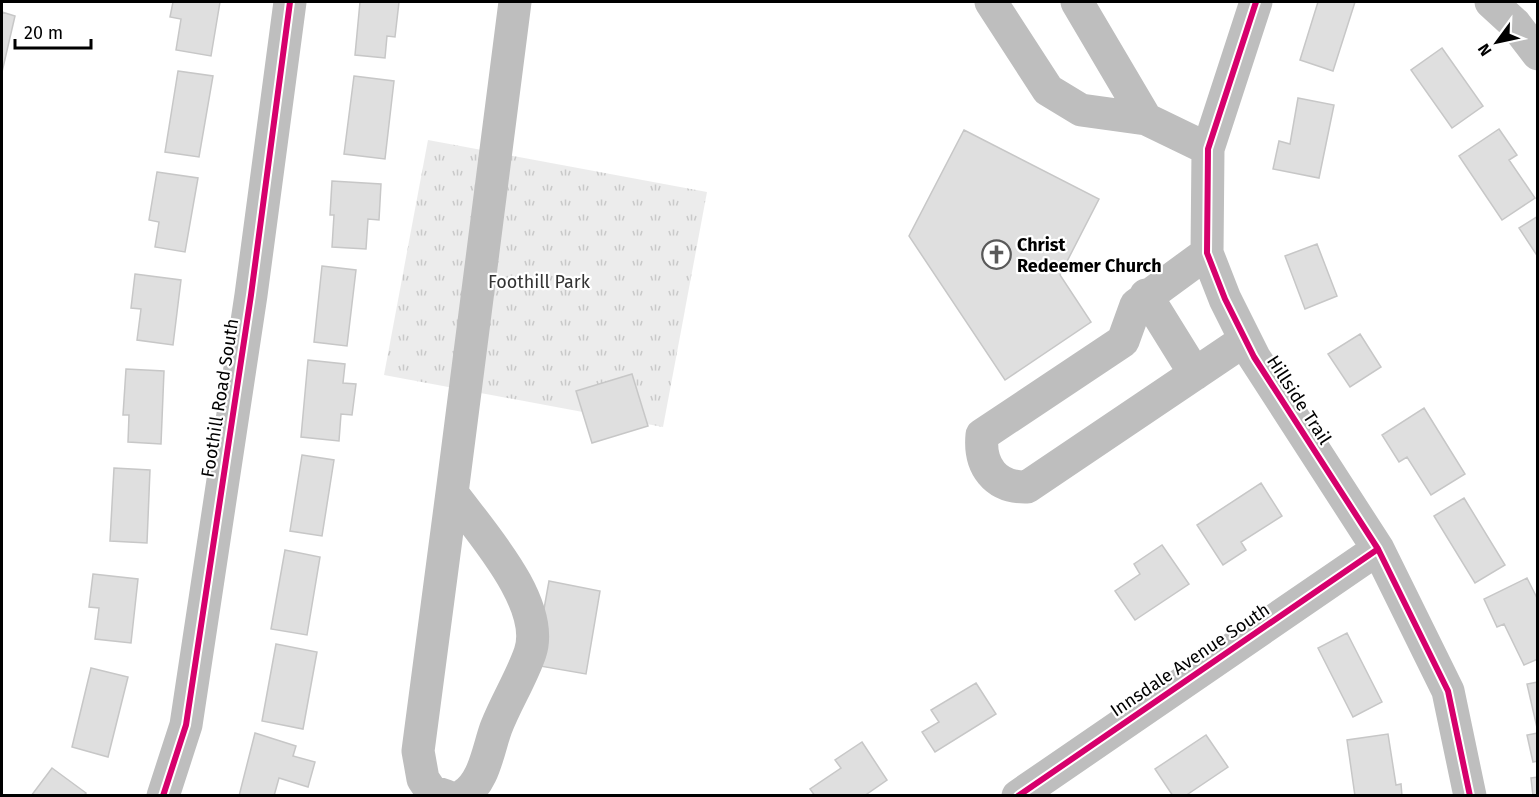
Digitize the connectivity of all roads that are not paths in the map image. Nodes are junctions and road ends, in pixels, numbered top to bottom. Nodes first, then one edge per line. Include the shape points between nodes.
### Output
1 (290, 2) edge
2 (515, 2) edge
3 (991, 2) edge
4 (1077, 2) edge
5 (1256, 2) edge
6 (1491, 2) edge
7 (1538, 54) edge
8 (1146, 120) junction
9 (1208, 149) junction
10 (1207, 253) junction
11 (1146, 295) junction
12 (1245, 340) junction
13 (1195, 374) junction
14 (452, 493) junction
15 (1378, 549) junction
16 (163, 795) edge
17 (446, 795) edge
18 (462, 795) edge
19 (1018, 795) edge
20 (1470, 795) edge

1 - 16 street, Foothill Road South via 251,296 186,725
2 - 14 street
3 - 8 street via 1048,90 1081,110
4 - 8 street
5 - 9 street, Hillside Trail
6 - 7 street via 1515,24
8 - 9 street
9 - 10 street, Hillside Trail
10 - 11 street
10 - 12 street, Hillside Trail
11 - 13 street
11 - 13 street via 1136,305 1123,341 982,435 980,453 996,479 1011,488 1027,487
12 - 13 street
12 - 15 street, Hillside Trail
14 - 17 street via 418,750 423,779 431,791
14 - 18 street via 511,573 531,624 531,650 476,784
15 - 19 street, Innsdale Avenue South
15 - 20 street, Hillside Trail via 1448,691

